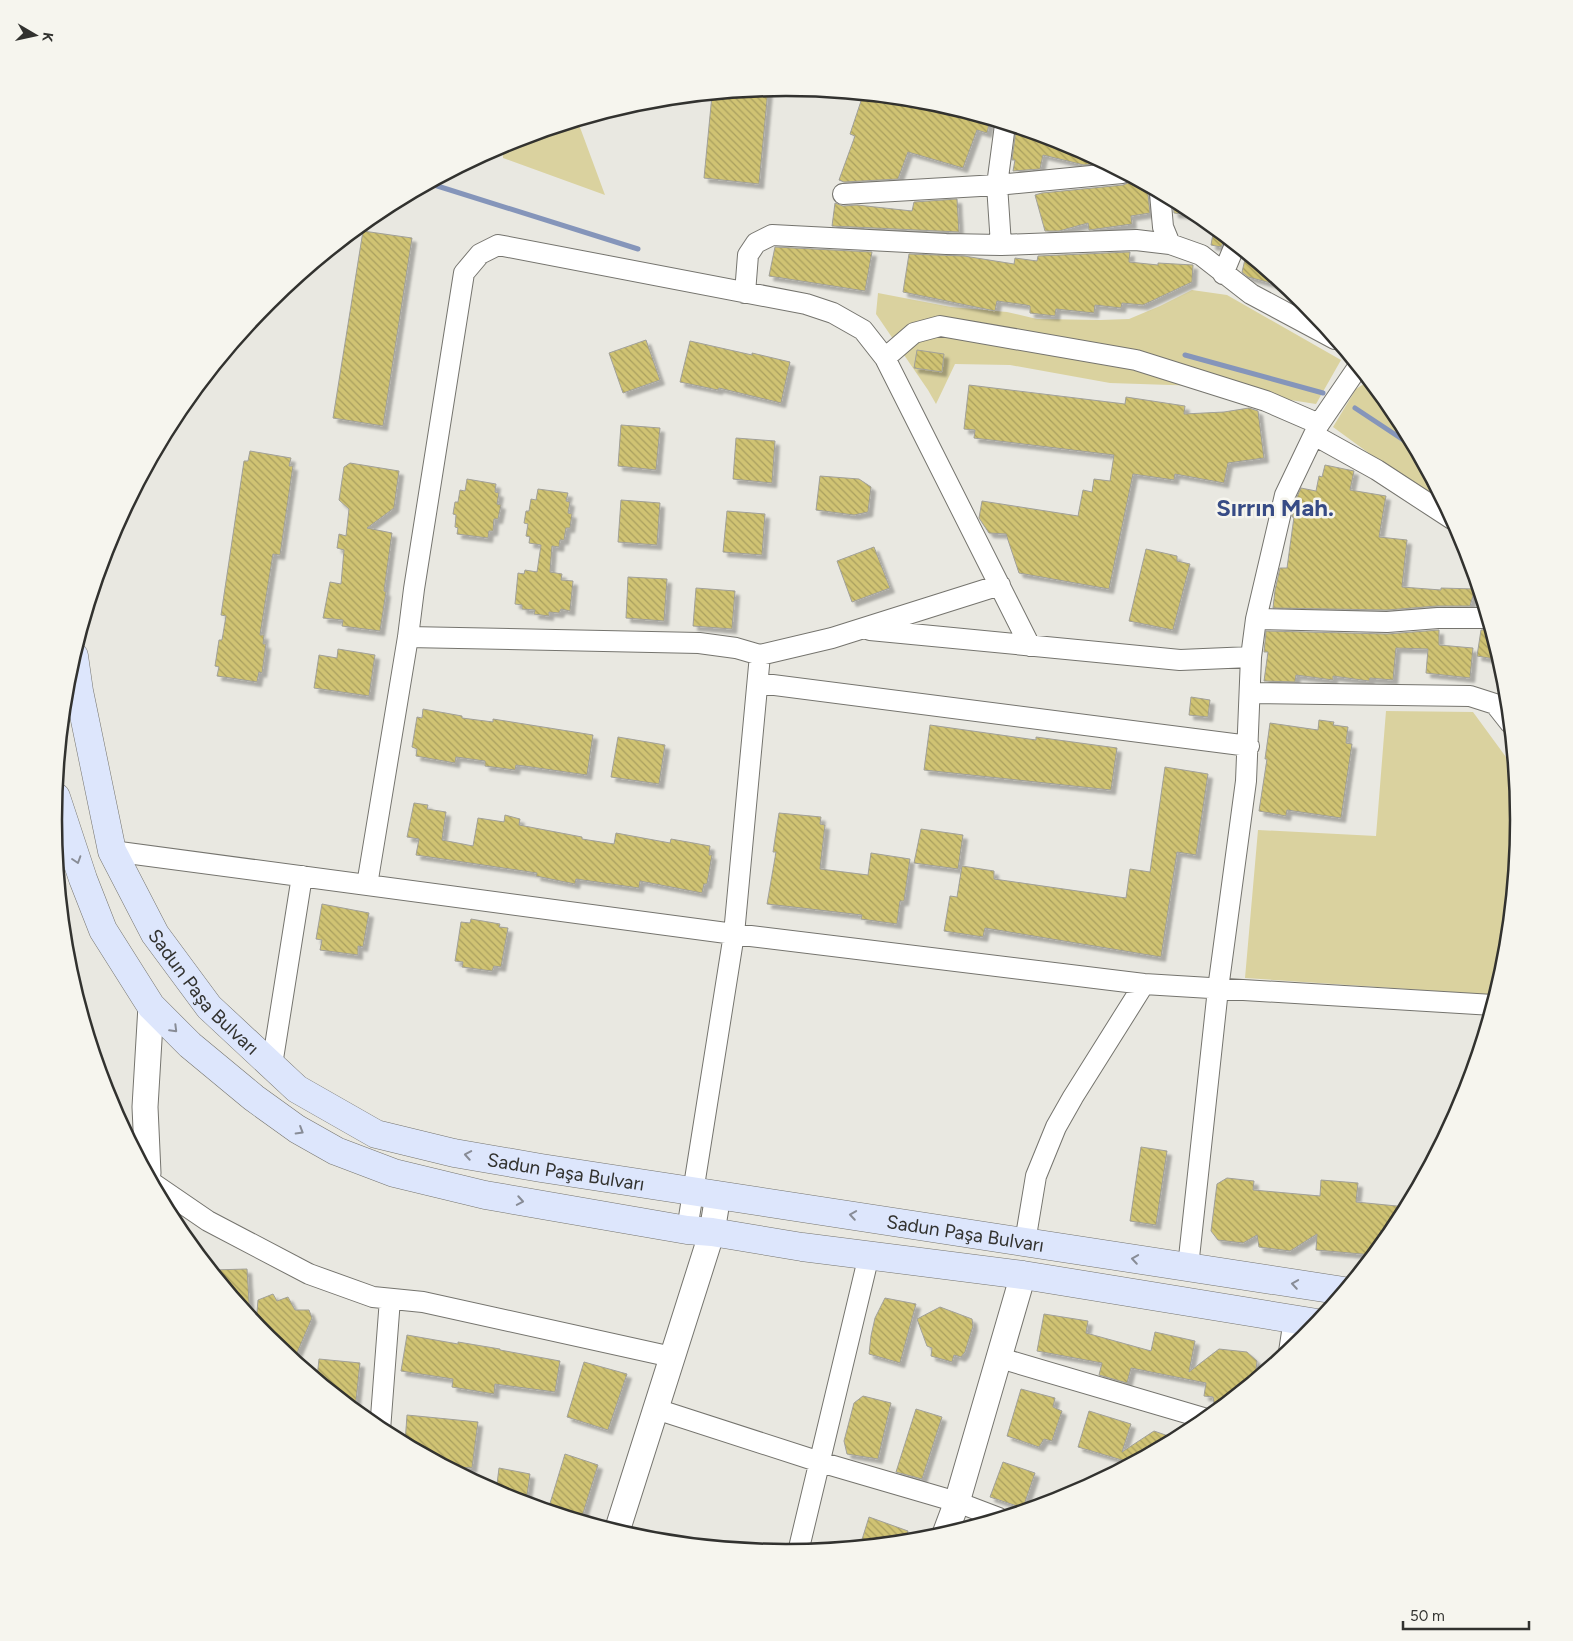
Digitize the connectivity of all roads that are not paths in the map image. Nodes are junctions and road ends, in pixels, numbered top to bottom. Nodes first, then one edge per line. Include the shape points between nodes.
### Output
1 (1004, 130) edge
2 (1113, 174) edge
3 (997, 186) junction
4 (843, 194) dead end
5 (1161, 201) edge
6 (1170, 244) junction
7 (1001, 245) junction
8 (1232, 250) edge
9 (1223, 274) junction
10 (745, 292) junction
11 (1319, 330) edge
12 (885, 358) junction
13 (1355, 372) edge
14 (1316, 430) junction
15 (1441, 512) edge
16 (1000, 585) junction
17 (1480, 615) edge
18 (1256, 619) junction
19 (860, 629) junction
20 (408, 637) junction
21 (1030, 646) junction
22 (760, 655) junction
23 (1251, 657) junction
24 (77, 676) edge
25 (758, 683) junction
26 (1251, 693) junction
27 (1502, 713) edge
28 (1249, 746) junction
29 (62, 816) edge
30 (112, 850) junction
31 (302, 876) junction
32 (367, 885) junction
33 (734, 934) junction
34 (1144, 984) junction
35 (1218, 989) junction
36 (1487, 1005) edge
37 (151, 1006) junction
38 (272, 1065) junction
39 (147, 1160) edge
40 (165, 1192) edge
41 (706, 1193) junction
42 (699, 1231) junction
43 (1025, 1242) junction
44 (869, 1255) junction
45 (1188, 1267) junction
46 (1023, 1275) junction
47 (1337, 1290) edge
48 (390, 1299) junction
49 (1306, 1321) edge
50 (672, 1357) junction
51 (1000, 1358) junction
52 (656, 1408) junction
53 (1197, 1416) edge
54 (381, 1420) edge
55 (820, 1462) junction
56 (957, 1502) junction
57 (991, 1515) edge
58 (619, 1525) edge
59 (948, 1526) edge
60 (800, 1544) edge

1 - 3 street
2 - 3 street
3 - 4 street
3 - 7 street
5 - 6 street via 1163,227
6 - 7 street via 1136,240
6 - 9 street via 1201,255
7 - 10 street via 772,235 756,243 748,255
8 - 9 street
9 - 11 street via 1250,294
10 - 12 street via 833,313 863,330
10 - 20 street via 498,245 480,254 464,273
12 - 14 street via 914,333 940,326 1136,360 1266,401
12 - 16 street
13 - 14 street
14 - 15 street
14 - 18 street via 1285,495
16 - 19 street
16 - 21 street
17 - 18 street via 1387,622
18 - 23 street
19 - 21 street
19 - 22 street
20 - 22 street via 700,643
20 - 32 street
21 - 23 street via 1180,660
22 - 25 street
23 - 26 street
24 - 30 main road, Sadun Paşa Bulvarı
25 - 28 street
25 - 33 street
26 - 27 street via 1470,696 1495,704
26 - 28 street
28 - 35 street
29 -> 37 main road, Sadun Paşa Bulvarı via 103,930
30 - 31 street
30 - 38 main road, Sadun Paşa Bulvarı via 155,934 209,1007
31 - 32 street
31 - 38 street
32 - 33 street
33 - 34 street
33 - 41 street
34 - 35 street
34 - 43 street via 1056,1127 1036,1176
35 - 36 street
35 - 45 street
37 - 39 street via 145,1108
37 -> 42 main road, Sadun Paşa Bulvarı via 190,1045 254,1098 297,1129 336,1151 394,1173 485,1195
41 -> 38 main road, Sadun Paşa Bulvarı via 464,1155 376,1134 297,1089
40 - 48 street via 208,1221 309,1274 373,1297
41 - 42 street
43 -> 41 main road, Sadun Paşa Bulvarı
42 - 44 main road, Sadun Paşa Bulvarı
42 - 50 street
45 -> 43 main road, Sadun Paşa Bulvarı
44 - 46 main road, Sadun Paşa Bulvarı
44 - 55 street
47 -> 45 main road, Sadun Paşa Bulvarı
46 - 49 main road, Sadun Paşa Bulvarı
46 - 51 street
48 - 50 street via 423,1302
48 - 54 street
50 - 52 street
51 - 53 street
51 - 56 street
52 - 55 street
52 - 58 street
55 - 56 street
55 - 60 street
56 - 57 street
56 - 59 street

